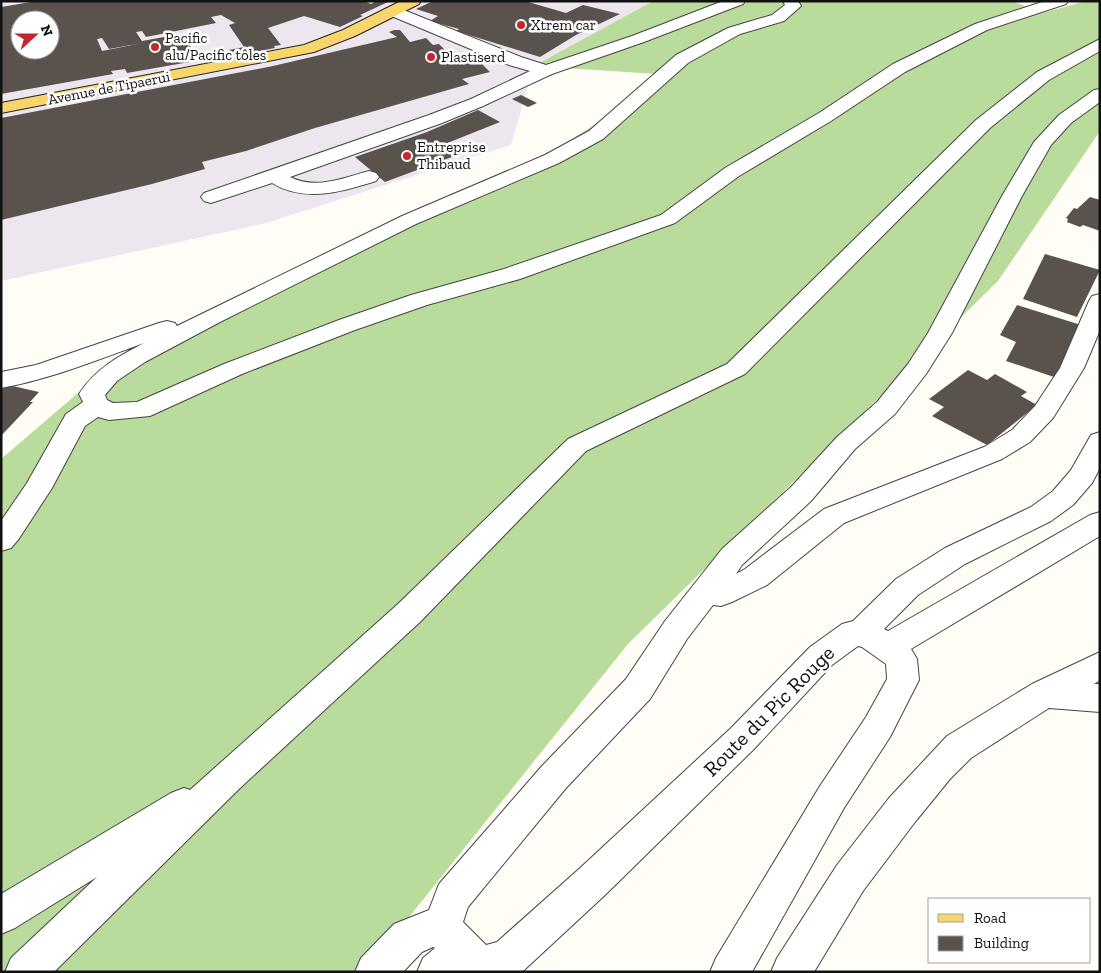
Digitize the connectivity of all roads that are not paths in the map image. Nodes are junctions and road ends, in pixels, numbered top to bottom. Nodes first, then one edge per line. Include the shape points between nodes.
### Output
1 (414, 1) edge
2 (738, 1) edge
3 (790, 1) edge
4 (1061, 1) edge
5 (395, 12) junction
6 (1100, 44) edge
7 (546, 70) junction
8 (1100, 94) edge
9 (1, 108) edge
10 (273, 175) junction
11 (368, 177) dead end
12 (211, 197) dead end
13 (1100, 302) edge
14 (212, 317) junction
15 (1, 380) edge
16 (97, 405) junction
17 (1100, 442) edge
18 (1100, 522) edge
19 (1, 540) edge
20 (705, 592) junction
21 (873, 640) junction
22 (1100, 665) edge
23 (1044, 694) junction
24 (1100, 698) edge
25 (228, 777) junction
26 (1, 915) edge
27 (448, 948) edge
28 (25, 972) edge
29 (375, 972) edge
30 (730, 972) edge
31 (792, 972) edge

1 - 5 main road, Avenue de Tipaerui
2 - 7 street
3 - 14 street via 793,6 778,18 734,31 682,59 596,135 552,158 409,220
4 - 16 street via 981,27 899,68 732,172 668,219 512,274 419,300 347,325 233,369 141,410 109,412
5 - 7 street via 515,61
5 - 9 main road, Avenue de Tipaerui via 308,49
6 - 25 street via 1043,76 983,124 736,369 577,445 409,613
7 - 10 street via 434,119
8 - 20 street via 1065,120 1043,142 940,333 886,408 846,443 801,494 732,557
10 - 11 street via 292,187 308,189 328,188
10 - 12 street
13 - 20 street via 1072,368 1044,412 1021,436 993,453 834,516 756,577 721,594
14 - 15 street via 125,340 40,371
14 - 16 street via 108,375 92,394
16 - 19 street via 76,420 38,488
17 - 21 street via 1082,476 1063,498 1040,514 955,556 907,587
18 - 21 street
20 - 27 street via 638,689 554,777 452,897
21 - 27 street, Route du Pic Rouge via 853,633 821,656 735,746 506,959 480,966
21 - 30 street via 901,659 903,680
22 - 23 street
23 - 24 street
23 - 31 street via 959,747 938,768 850,878
25 - 26 street
25 - 28 street
27 - 29 street via 408,938

